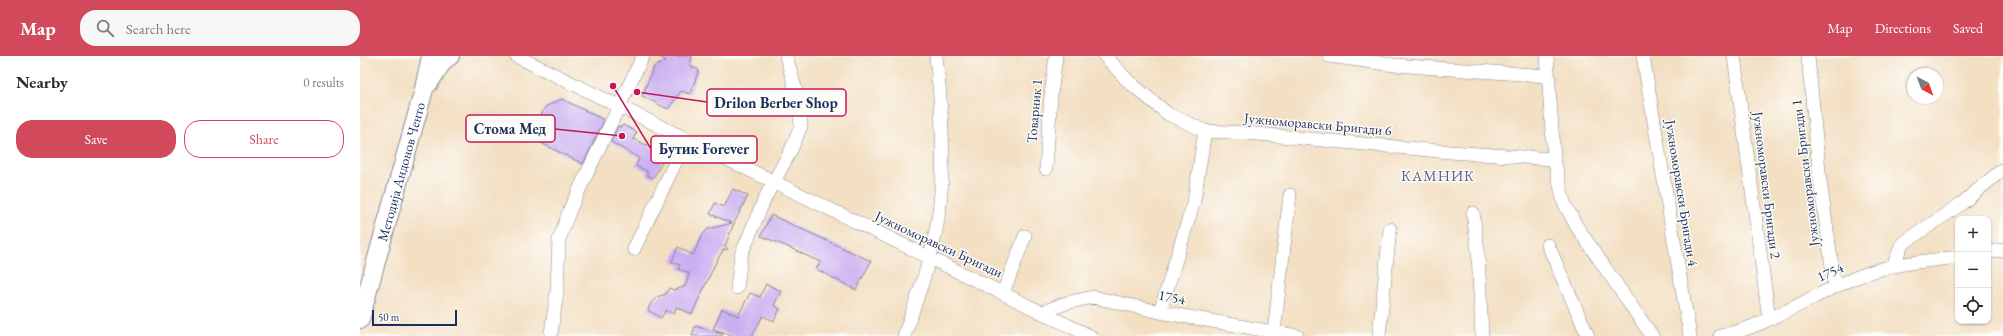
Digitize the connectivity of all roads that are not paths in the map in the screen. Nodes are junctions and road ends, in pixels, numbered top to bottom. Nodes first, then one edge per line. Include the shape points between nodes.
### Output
1 (450, 56) edge
2 (516, 56) edge
3 (643, 56) edge
4 (786, 56) edge
5 (936, 56) edge
6 (1056, 56) edge
7 (1105, 56) edge
8 (1329, 56) edge
9 (1547, 56) edge
10 (1643, 56) edge
11 (1734, 56) edge
12 (1808, 56) edge
13 (427, 61) edge
14 (1547, 76) junction
15 (422, 93) junction
16 (619, 107) junction
17 (1205, 132) junction
18 (686, 140) junction
19 (1554, 159) junction
20 (1046, 169) dead end
21 (2003, 169) edge
22 (773, 182) junction
23 (1290, 194) dead end
24 (1473, 213) dead end
25 (1390, 229) dead end
26 (1026, 236) dead end
27 (1548, 245) dead end
28 (634, 250) dead end
29 (2003, 250) edge
30 (1991, 252) edge
31 (1955, 257) edge
32 (929, 258) junction
33 (1893, 266) junction
34 (365, 286) edge
35 (1835, 287) junction
36 (737, 288) dead end
37 (1003, 293) junction
38 (1043, 312) junction
39 (1160, 312) junction
40 (360, 319) edge
41 (1769, 319) junction
42 (1274, 332) junction
43 (552, 333) dead end
44 (904, 336) edge
45 (1090, 336) edge
46 (1297, 336) edge
47 (1379, 336) edge
48 (1482, 336) edge
49 (1588, 336) edge
50 (1652, 336) edge
51 (1690, 336) edge
52 (1720, 336) edge

1 - 15 main road via 444,60
2 - 16 street, Јужноморавски Бригади
3 - 16 street
4 - 22 street via 798,101 801,126
5 - 32 street via 943,117 943,174 938,220
6 - 20 street, Товарник 1
7 - 17 street, Јужноморавски Бригади 6 via 1129,82 1168,114
8 - 14 street via 1394,65
9 - 14 street
10 - 51 street, Јужноморавски Бригади 4
11 - 41 street, Јужноморавски Бригади 2
12 - 35 street, Јужноморавски Бригади 1 via 1820,181
13 - 15 main road, Методија Андонов Ченто
14 - 19 street
15 - 34 main road, Методија Андонов Ченто
16 - 18 street, Јужноморавски Бригади
16 - 43 street via 570,209 559,240
17 - 19 street, Јужноморавски Бригади 6 via 1247,133
17 - 39 street via 1194,201
18 - 22 street, Јужноморавски Бригади
18 - 28 street
19 - 50 street via 1564,203 1577,227
21 - 33 street via 1961,204 1902,244
22 - 32 street, Јужноморавски Бригади
22 - 36 street via 741,255
23 - 42 street
24 - 48 street via 1478,252
25 - 47 street
26 - 37 street
27 - 49 street
29 - 30 street
31 - 33 street, 1754
32 - 37 street, Јужноморавски Бригади
32 - 44 street
33 - 35 street, 1754
34 - 40 main road, Методија Андонов Ченто
35 - 41 street, 1754
37 - 38 street, Јужноморавски Бригади
38 - 39 street, 1754 via 1066,303 1093,297
38 - 45 street, Јужноморавски Бригади
39 - 42 street, 1754
41 - 52 street, 1754
42 - 46 street, 1754

